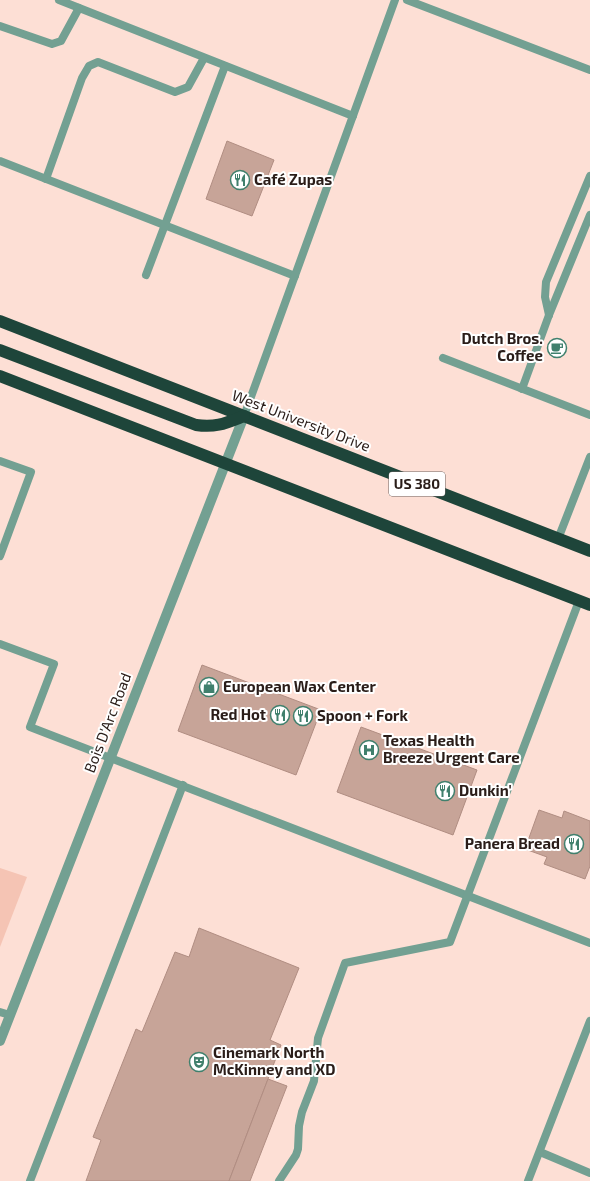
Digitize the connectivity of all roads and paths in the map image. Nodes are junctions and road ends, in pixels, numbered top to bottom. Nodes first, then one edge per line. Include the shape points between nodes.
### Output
1 (59, 0) edge
2 (394, 0) edge
3 (407, 0) edge
4 (79, 8) junction
5 (0, 26) edge
6 (204, 58) junction
7 (225, 66) junction
8 (590, 70) edge
9 (353, 116) junction
10 (0, 161) edge
11 (590, 176) edge
12 (46, 179) junction
13 (590, 215) edge
14 (165, 225) junction
15 (146, 275) dead end
16 (295, 276) junction
17 (549, 315) junction
18 (0, 321) edge
19 (0, 350) edge
20 (443, 358) dead end
21 (0, 376) edge
22 (522, 389) junction
23 (590, 415) edge
24 (244, 416) junction
25 (590, 457) edge
26 (0, 461) edge
27 (224, 464) junction
28 (558, 539) junction
29 (590, 551) edge
30 (0, 556) edge
31 (585, 603) edge
32 (0, 644) edge
33 (110, 757) junction
34 (183, 785) junction
35 (468, 896) junction
36 (590, 944) edge
37 (0, 1012) edge
38 (10, 1015) junction
39 (590, 1021) edge
40 (0, 1041) edge
41 (540, 1152) junction
42 (590, 1173) edge
43 (30, 1181) edge
44 (280, 1181) edge
45 (528, 1181) edge

1 - 4 lane
2 - 9 lane
3 - 8 lane
4 - 5 lane via 61,41 52,44
4 - 6 lane
6 - 7 lane
6 - 12 lane via 188,87 175,92 98,62 89,66 82,78
7 - 9 lane
7 - 14 lane
9 - 16 lane
10 - 12 lane
11 - 17 lane via 546,282 545,297
12 - 14 lane
13 - 17 lane
14 - 15 lane
14 - 16 lane
16 - 24 lane
17 - 22 lane
18 - 24 highway, West University Drive / US 380
19 - 24 highway via 196,425 220,426
20 - 22 lane
21 - 27 highway
22 - 23 lane
24 - 27 street, Bois D'Arc Road
24 - 28 highway, West University Drive / US 380
25 - 28 lane
26 - 30 lane via 30,472
27 - 31 highway
27 - 33 street, Bois D'Arc Road
28 - 29 highway, West University Drive / US 380
31 - 35 lane
32 - 33 lane via 54,664 30,727
33 - 34 lane
33 - 38 street, Bois D'Arc Road
34 - 35 lane
34 - 43 lane
35 - 36 lane
35 - 44 lane via 450,942 345,963 318,1038 314,1081 302,1112 298,1149
37 - 38 lane
38 - 40 street, Bois D'Arc Road
39 - 41 lane
41 - 42 lane
41 - 45 lane

